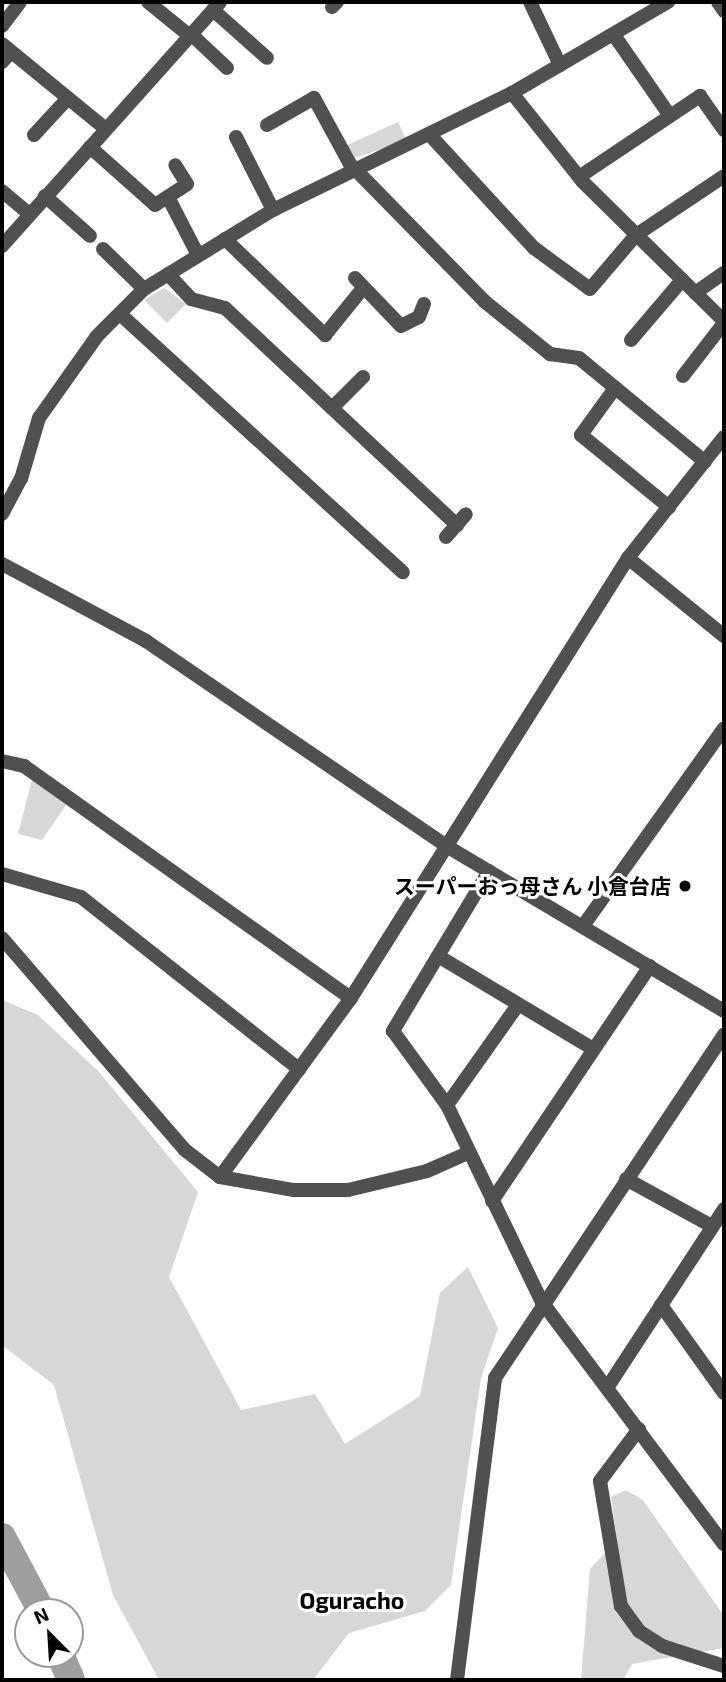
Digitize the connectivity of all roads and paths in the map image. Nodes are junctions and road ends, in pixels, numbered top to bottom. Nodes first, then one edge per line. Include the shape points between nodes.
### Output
1 (20, 2) edge
2 (148, 2) edge
3 (530, 2) edge
4 (668, 2) edge
5 (718, 2) edge
6 (217, 6) edge
7 (724, 11) edge
8 (2, 26) edge
9 (614, 35) junction
10 (191, 36) junction
11 (5, 53) edge
12 (267, 58) dead end
13 (560, 65) junction
14 (228, 68) dead end
15 (512, 93) junction
16 (68, 98) junction
17 (670, 116) junction
18 (267, 125) dead end
19 (106, 129) junction
20 (724, 130) edge
21 (429, 134) junction
22 (34, 135) dead end
23 (236, 137) dead end
24 (89, 147) junction
25 (175, 164) dead end
26 (357, 170) junction
27 (724, 176) edge
28 (579, 177) junction
29 (2, 191) edge
30 (45, 196) junction
31 (168, 197) junction
32 (273, 210) junction
33 (29, 214) junction
34 (636, 235) junction
35 (90, 236) dead end
36 (225, 239) junction
37 (2, 246) edge
38 (103, 249) dead end
39 (198, 255) junction
40 (724, 272) edge
41 (167, 274) junction
42 (682, 280) junction
43 (144, 289) junction
44 (695, 293) junction
45 (424, 304) dead end
46 (120, 314) junction
47 (724, 322) edge
48 (631, 340) dead end
49 (682, 376) dead end
50 (363, 377) dead end
51 (615, 388) junction
52 (332, 408) junction
53 (724, 437) edge
54 (705, 462) junction
55 (669, 507) junction
56 (2, 514) edge
57 (446, 537) dead end
58 (628, 558) junction
59 (2, 564) edge
60 (403, 572) dead end
61 (724, 636) edge
62 (724, 728) edge
63 (2, 761) edge
64 (448, 847) junction
65 (489, 871) junction
66 (2, 874) edge
67 (583, 926) junction
68 (2, 938) edge
69 (438, 956) junction
70 (650, 966) junction
71 (351, 998) junction
72 (517, 1006) junction
73 (724, 1011) edge
74 (724, 1034) edge
75 (592, 1048) junction
76 (299, 1069) junction
77 (447, 1105) junction
78 (468, 1153) junction
79 (220, 1177) junction
80 (626, 1179) junction
81 (492, 1201) junction
82 (724, 1209) edge
83 (712, 1226) junction
84 (542, 1302) junction
85 (661, 1305) junction
86 (607, 1388) junction
87 (723, 1388) edge
88 (639, 1429) junction
89 (724, 1544) edge
90 (724, 1666) edge
91 (457, 1680) edge

1 - 8 street
2 - 10 street
3 - 13 street
4 - 9 street
5 - 7 street
6 - 10 street
6 - 12 street
9 - 13 street
9 - 17 street
10 - 14 street
10 - 19 street
11 - 16 street
13 - 15 street
15 - 21 street
15 - 28 street
16 - 19 street
16 - 22 street
17 - 20 street via 700,96
17 - 28 street
18 - 26 street via 314,98
19 - 24 street
21 - 26 street
21 - 34 street via 534,248 590,289
23 - 32 street
24 - 30 street
24 - 31 street via 155,205
25 - 31 street via 187,184
26 - 32 street
26 - 51 street via 484,302 550,354 579,358
27 - 34 street
28 - 34 street
29 - 33 street
30 - 33 street
30 - 35 street
31 - 39 street
32 - 36 street
33 - 37 street
34 - 42 street
36 - 39 street
36 - 45 street via 325,335 359,283 401,326 419,317
38 - 43 street
39 - 41 street
40 - 44 street
41 - 43 street
41 - 52 street via 191,299 225,308
42 - 44 street
42 - 48 street
43 - 46 street
44 - 47 street
46 - 56 street via 39,418 20,479
46 - 60 street
47 - 49 street
50 - 52 street
51 - 54 street
51 - 55 street via 581,435
52 - 57 street via 462,520
53 - 54 street
54 - 55 street
55 - 58 street
58 - 61 street
58 - 64 street
59 - 64 street via 146,641
62 - 67 street
63 - 71 street via 24,766
64 - 65 street
64 - 71 street
65 - 67 street
65 - 69 street
66 - 76 street via 81,897
67 - 70 street
68 - 79 street via 185,1150
69 - 72 street
69 - 77 street via 393,1031
70 - 73 street
70 - 75 street
71 - 76 street
72 - 75 street
72 - 77 street
74 - 80 street
75 - 81 street
76 - 79 street
77 - 78 street
78 - 79 street via 427,1171 348,1190 293,1191
78 - 81 street
80 - 83 street
80 - 84 street
81 - 84 street
82 - 83 street
83 - 85 street
84 - 86 street
84 - 91 street via 495,1378
85 - 86 street
85 - 87 street
86 - 88 street
88 - 89 street
88 - 90 street via 600,1481 621,1606 639,1632 662,1646

